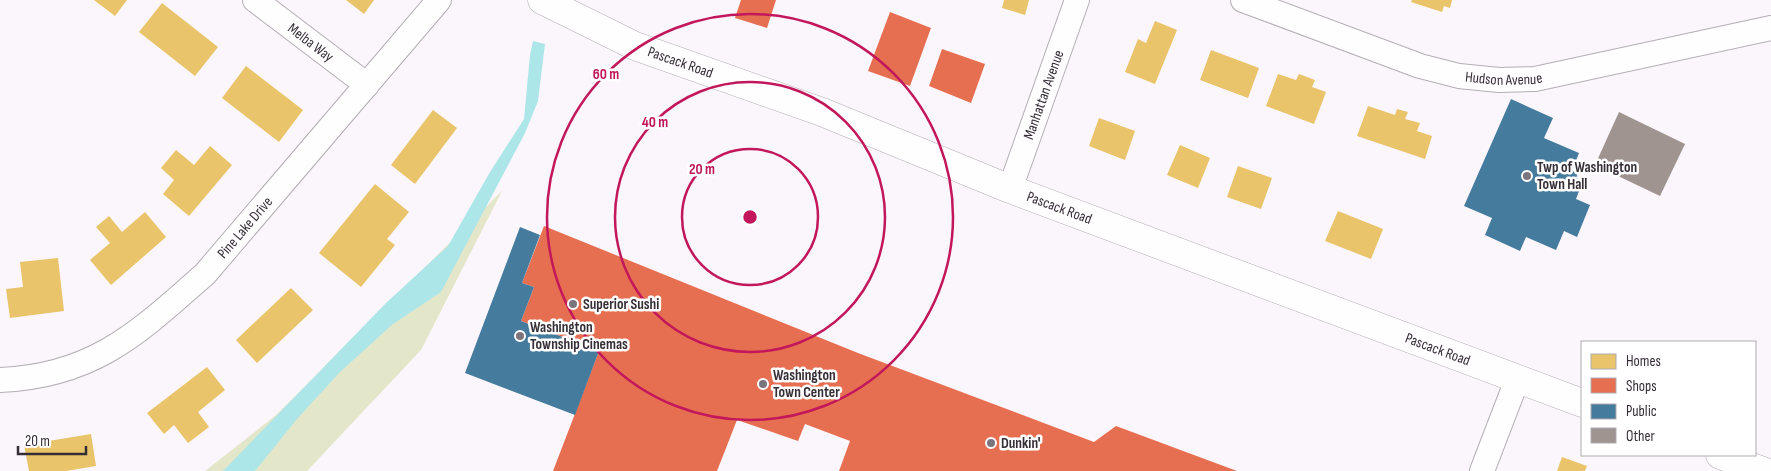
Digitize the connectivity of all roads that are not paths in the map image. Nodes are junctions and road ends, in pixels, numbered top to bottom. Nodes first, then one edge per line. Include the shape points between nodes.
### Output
1 (256, 0) edge
2 (439, 0) edge
3 (542, 0) edge
4 (1077, 0) edge
5 (1243, 0) edge
6 (1771, 28) edge
7 (367, 85) junction
8 (1010, 189) junction
9 (0, 380) edge
10 (1517, 380) junction
11 (1581, 403) edge
12 (1723, 456) edge
13 (1482, 471) edge
14 (1763, 471) edge

1 - 7 street, Melba Way
2 - 7 street, Pine Lake Drive
3 - 8 street, Pascack Road via 635,46 822,112
4 - 8 street, Manhattan Avenue
5 - 6 street, Hudson Avenue via 1420,66 1459,76 1499,80 1535,79
7 - 9 street, Pine Lake Drive via 205,274 174,302 96,358 62,372 29,379
8 - 10 street, Pascack Road
10 - 11 street, Pascack Road
10 - 13 street
12 - 14 street

